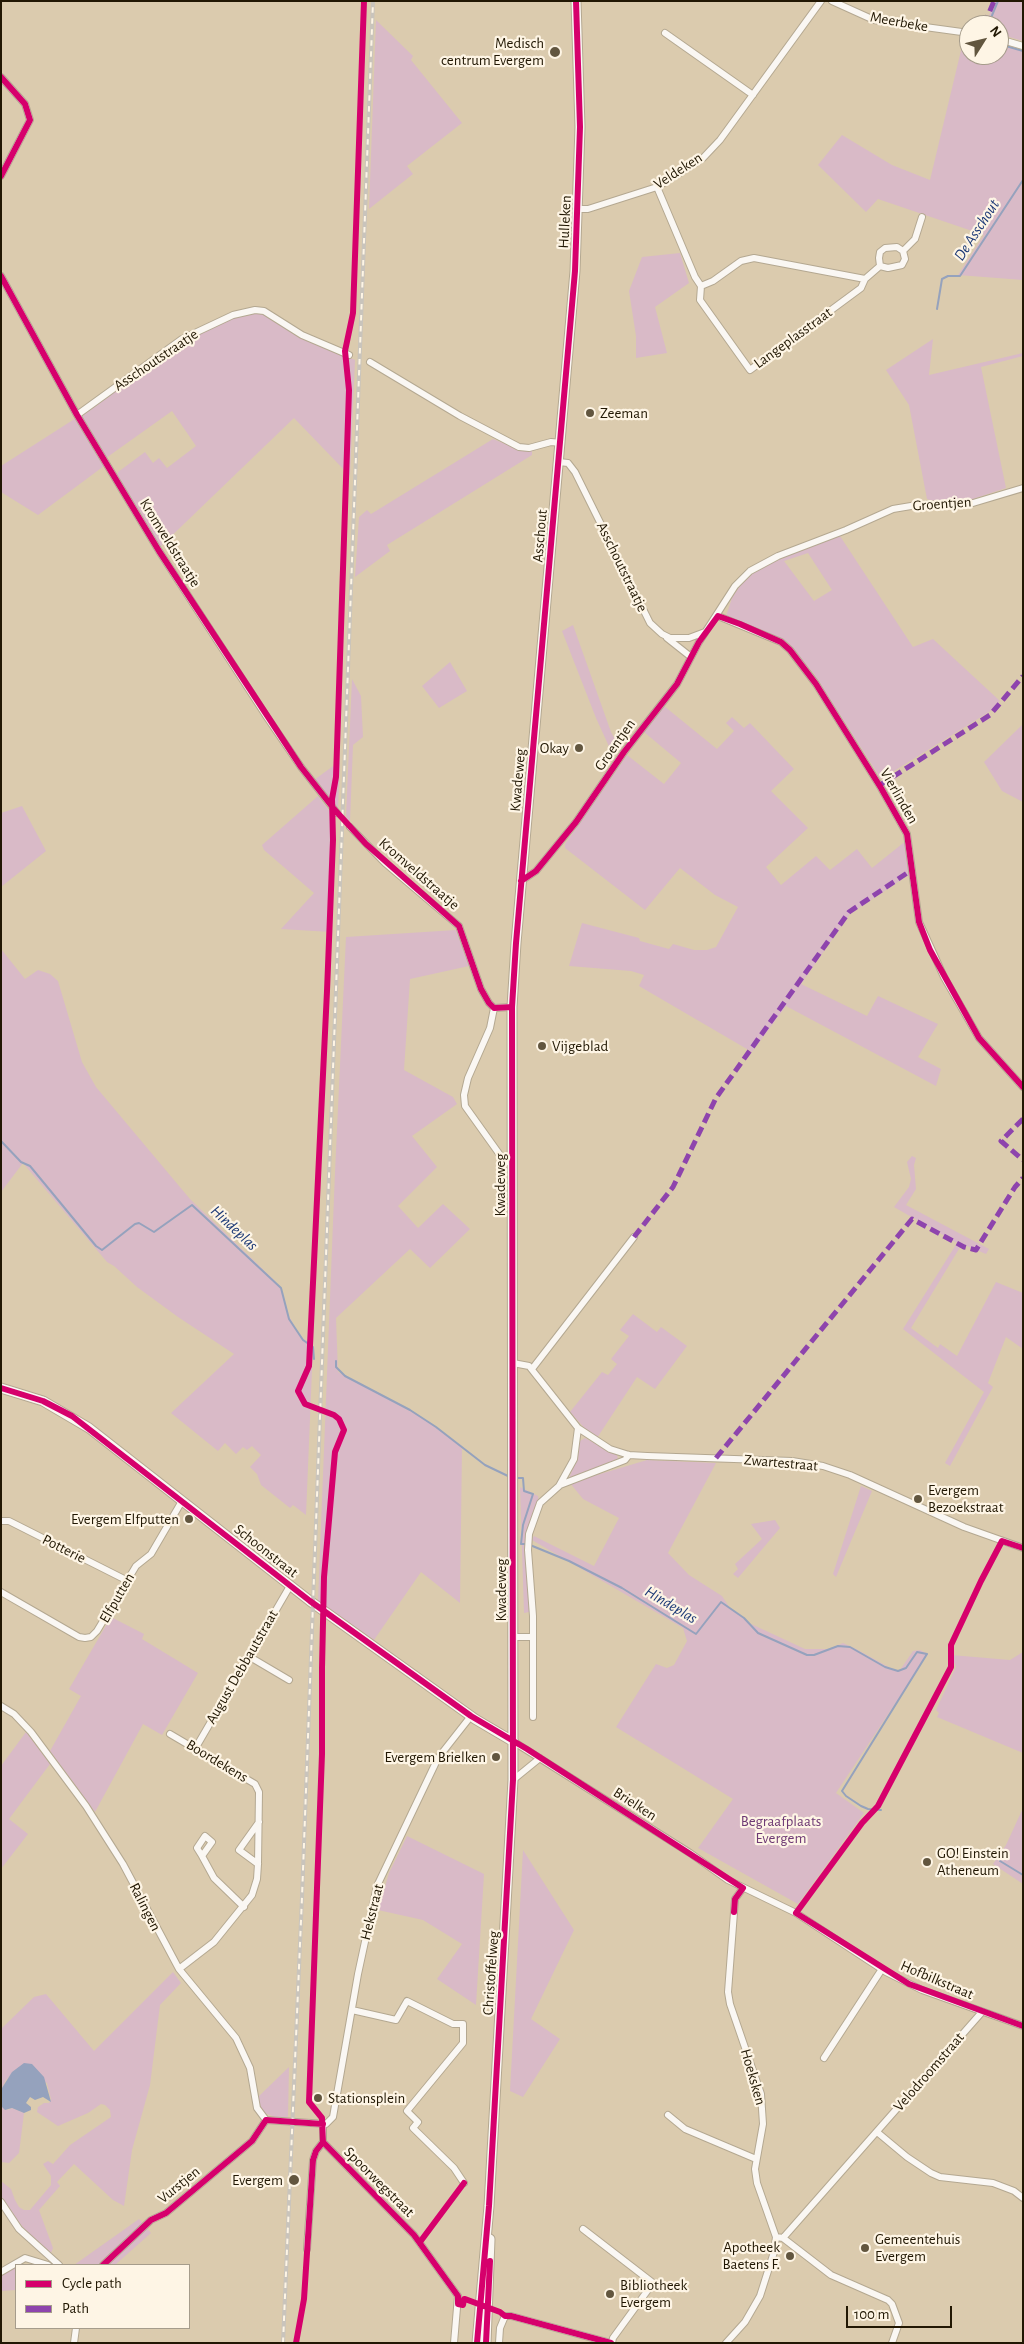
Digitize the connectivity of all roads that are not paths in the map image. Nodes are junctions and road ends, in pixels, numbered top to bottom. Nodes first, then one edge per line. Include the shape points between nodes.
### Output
1 (576, 1) edge
2 (821, 1) edge
3 (832, 1) edge
4 (959, 32) edge
5 (665, 33) dead end
6 (1009, 42) edge
7 (1023, 46) edge
8 (1, 77) edge
9 (753, 95) junction
10 (1, 176) edge
11 (657, 188) junction
12 (579, 209) junction
13 (922, 217) dead end
14 (903, 251) junction
15 (880, 266) junction
16 (1, 276) edge
17 (865, 279) junction
18 (701, 286) junction
19 (349, 355) dead end
20 (370, 362) dead end
21 (77, 415) junction
22 (561, 443) junction
23 (560, 462) junction
24 (1023, 488) edge
25 (718, 616) junction
26 (544, 630) joint
27 (706, 631) junction
28 (662, 634) junction
29 (691, 657) junction
30 (337, 813) dead end
31 (350, 827) dead end
32 (522, 881) junction
33 (512, 1007) junction
34 (494, 1008) junction
35 (1023, 1087) edge
36 (512, 1165) junction
37 (634, 1237) dead end
38 (513, 1363) junction
39 (532, 1369) junction
40 (1, 1388) edge
41 (578, 1428) junction
42 (629, 1455) junction
43 (559, 1486) junction
44 (182, 1501) junction
45 (1, 1521) edge
46 (1023, 1548) edge
47 (126, 1580) junction
48 (290, 1586) junction
49 (1, 1592) edge
50 (513, 1637) junction
51 (532, 1637) junction
52 (250, 1657) junction
53 (288, 1680) dead end
54 (1, 1706) edge
55 (470, 1716) junction
56 (533, 1717) dead end
57 (170, 1734) dead end
58 (514, 1742) junction
59 (196, 1749) junction
60 (540, 1758) junction
61 (513, 1780) junction
62 (259, 1822) junction
63 (202, 1856) dead end
64 (258, 1864) junction
65 (743, 1888) junction
66 (244, 1906) junction
67 (179, 1969) junction
68 (882, 1969) junction
69 (352, 2010) junction
70 (982, 2012) junction
71 (1023, 2026) edge
72 (824, 2058) dead end
73 (668, 2115) dead end
74 (266, 2120) junction
75 (323, 2124) junction
76 (877, 2132) junction
77 (323, 2142) junction
78 (756, 2159) junction
79 (464, 2183) dead end
80 (1023, 2198) edge
81 (1, 2202) edge
82 (489, 2206) junction
83 (583, 2229) dead end
84 (780, 2237) junction
85 (307, 2249) dead end
86 (46, 2264) edge
87 (57, 2264) edge
88 (104, 2264) edge
89 (1, 2272) edge
90 (76, 2329) edge
91 (74, 2343) edge
92 (454, 2343) edge
93 (477, 2343) edge
94 (486, 2343) edge
95 (499, 2343) edge
96 (612, 2343) edge
97 (726, 2343) edge
98 (892, 2343) edge

1 - 12 main road, Hulleken via 580,92
2 - 9 street, Veldeken
3 - 4 street, Meerbeke via 874,20
5 - 9 street
6 - 7 street
8 - 10 street via 25,104 30,120
9 - 11 street, Veldeken via 703,158
11 - 12 street, Veldeken
11 - 18 street, Langeplasstraat
12 - 22 main road, Hulleken
13 - 14 street via 915,239
14 - 15 street via 905,259 902,265
14 - 15 street, Langeplasstraat via 897,247 885,248 880,252
15 - 17 street, Langeplasstraat
16 - 21 street, Kromveldstraatje
17 - 18 street via 754,258 741,261
17 - 18 street, Langeplasstraat via 861,288 750,370 700,300
19 - 21 street, Asschoutstraatje via 302,335 264,311 233,315 182,339
20 - 22 street via 514,445 529,448 551,442
21 - 30 street, Kromveldstraatje via 159,551 267,717
22 - 23 main road, Asschout
23 - 26 main road, Asschout
23 - 28 street, Asschoutstraatje via 568,463 575,472 644,615
24 - 25 street, Groentjen via 973,504 893,509 778,556 745,576 735,586
25 - 27 street, Groentjen
25 - 35 street, Vierlinden via 780,642 816,684 907,834 919,922 940,970 979,1038
26 - 32 main road, Kwadeweg
27 - 28 street via 679,639
27 - 29 street, Groentjen
28 - 29 street, Asschoutstraatje
29 - 32 street, Groentjen via 677,684 624,752 576,822 536,871
31 - 34 street, Kromveldstraatje via 385,863 459,926 481,989
32 - 33 main road, Kwadeweg
33 - 34 street
33 - 36 main road, Kwadeweg
34 - 36 street, Kwadeweg via 490,1028 464,1095 466,1106 500,1155
36 - 38 main road, Kwadeweg
37 - 39 street
38 - 39 street
38 - 50 main road, Kwadeweg
39 - 41 street
40 - 44 main road, Schoonstraat via 43,1401 72,1416
41 - 42 street via 610,1449
41 - 43 street, Kwadeweg via 574,1459
42 - 43 street via 625,1460
42 - 46 street, Zwartestraat via 792,1461 823,1466 964,1527
43 - 51 street, Kwadeweg via 540,1503 529,1534
44 - 47 street, Elfputten via 151,1554
44 - 48 main road, Schoonstraat
45 - 47 street, Potterie via 9,1521
47 - 49 street, Elfputten via 98,1631 85,1638
48 - 52 street, August Debbautstraat
48 - 55 main road, Schoonstraat
50 - 51 street
50 - 58 main road, Kwadeweg
51 - 56 street, Kwadeweg
52 - 53 street
52 - 59 street, August Debbautstraat
54 - 67 street, Ralingen via 32,1732 106,1836
55 - 58 main road, Schoonstraat
55 - 69 street, Hekstraat via 438,1758 377,1886
57 - 59 street, Boordekens
58 - 60 street, Brielken
58 - 61 main road, Christoffelweg
59 - 62 street, Boordekens via 255,1784 259,1792
60 - 61 street
60 - 65 street, Brielken
61 - 82 main road, Christoffelweg
62 - 64 street, Boordekens
62 - 64 street via 239,1850
63 - 66 street via 219,1885
64 - 66 street, Boordekens via 252,1895
65 - 68 street, Hofbilkstraat via 796,1913
65 - 78 street, Hoeksken via 735,1900 728,1992 761,2094 763,2124
66 - 67 street, Boordekens via 214,1942
67 - 74 street, Ralingen via 242,2047 252,2075 257,2108
68 - 70 street, Hofbilkstraat via 909,1984
68 - 72 street
69 - 75 street, Hekstraat via 332,2117 329,2123
69 - 79 street via 396,2020 407,2001 453,2024 463,2024 463,2043 407,2111 418,2122 413,2128 454,2168
70 - 71 street, Hofbilkstraat
70 - 76 street, Velodroomstraat
73 - 78 street via 685,2128
74 - 75 street
74 - 88 street, Vurstjen via 252,2141 166,2213 151,2220
75 - 77 street, Spoorwegstraat
76 - 80 street via 931,2173 940,2177 993,2183
76 - 84 street, Velodroomstraat
77 - 85 street via 313,2160
77 - 92 street, Spoorwegstraat via 414,2235 458,2296
78 - 84 street, Hoeksken via 757,2183
81 - 87 street via 19,2229
82 - 93 main road, Christoffelweg
82 - 94 main road, Christoffelweg via 490,2275
83 - 96 street via 653,2283
84 - 97 street via 760,2296 745,2322
84 - 98 street via 831,2275 888,2300 899,2323
86 - 89 street via 25,2258
90 - 91 street
95 - 96 street via 505,2316

